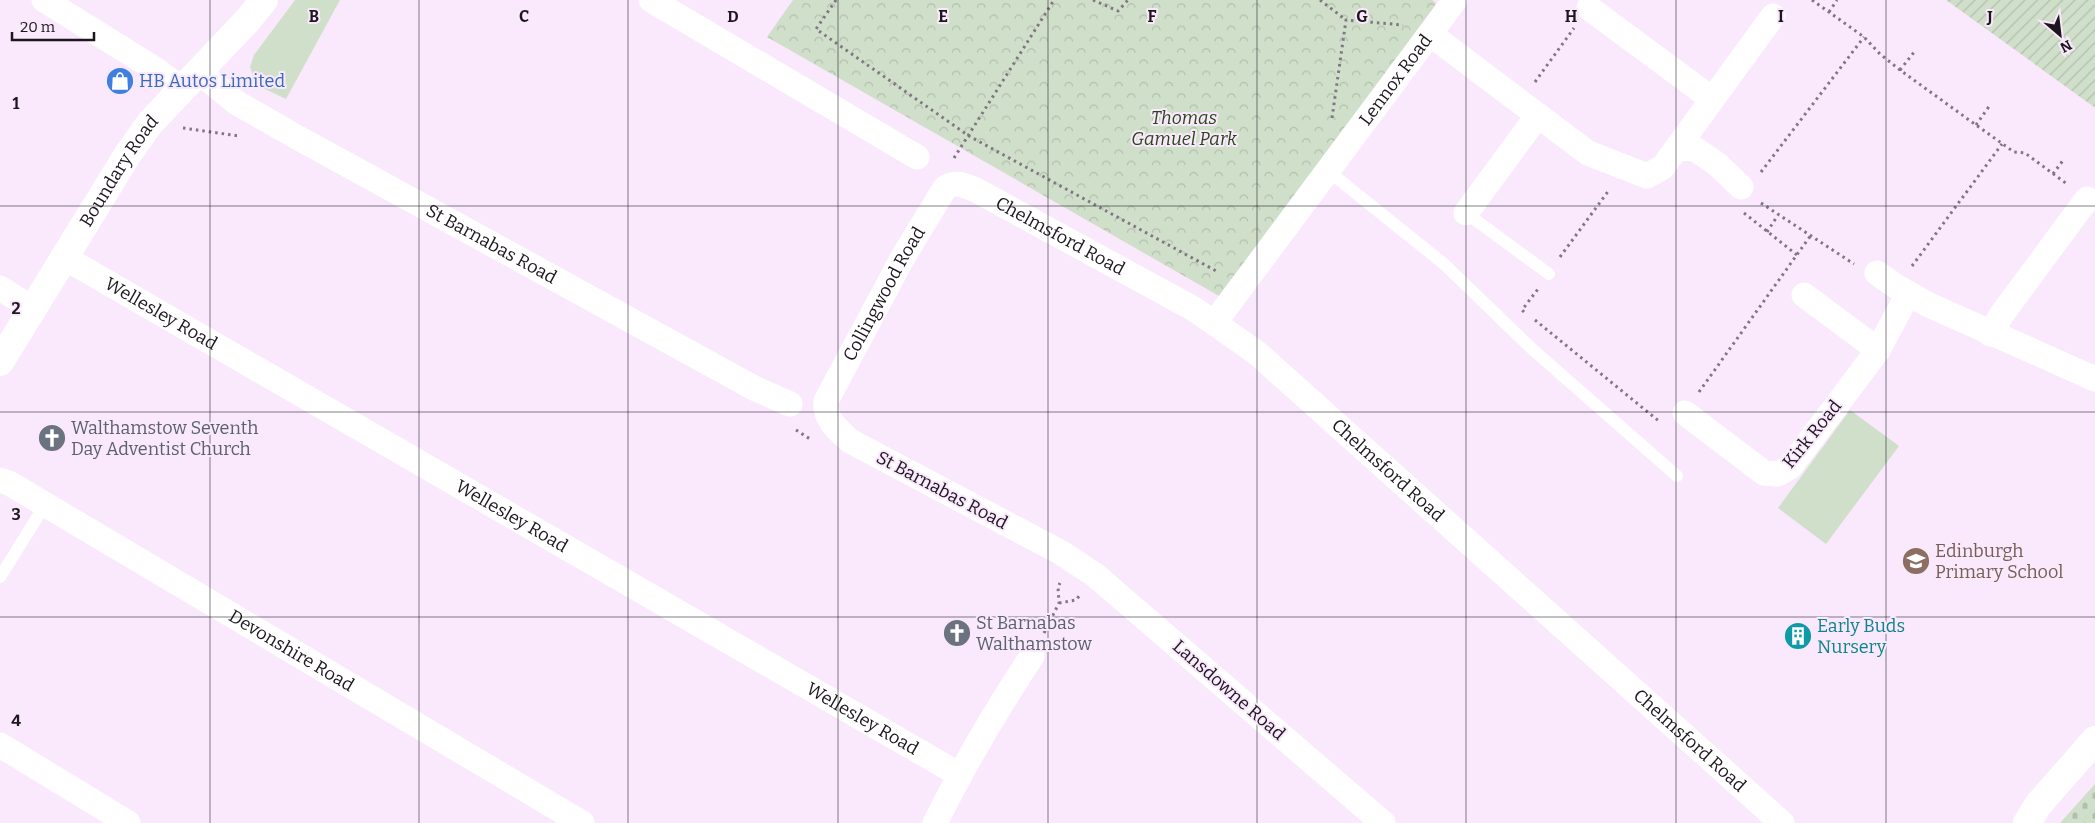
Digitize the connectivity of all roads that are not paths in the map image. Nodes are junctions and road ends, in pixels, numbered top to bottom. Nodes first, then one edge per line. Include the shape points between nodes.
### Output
1 (44, 0) edge
2 (264, 0) edge
3 (652, 0) edge
4 (1456, 0) edge
5 (1589, 8) road end
6 (1773, 16) dead end
7 (1430, 34) junction
8 (191, 81) junction
9 (1712, 99) junction
10 (1529, 109) junction
11 (1678, 148) junction
12 (917, 157) dead end
13 (1327, 170) junction
14 (950, 184) joint
15 (1743, 189) road end
16 (2087, 198) road end
17 (1466, 213) joint
18 (65, 258) junction
19 (1877, 273) road end
20 (1549, 274) road end
21 (0, 288) edge
22 (1902, 290) junction
23 (1804, 295) dead end
24 (33, 309) junction
25 (1215, 322) junction
26 (1990, 334) junction
27 (1878, 350) junction
28 (0, 362) edge
29 (2095, 379) edge
30 (790, 404) dead end
31 (825, 407) joint
32 (1685, 412) road end
33 (1677, 476) dead end
34 (0, 480) edge
35 (45, 504) junction
36 (1073, 559) joint
37 (0, 577) edge
38 (1032, 656) road end
39 (2095, 740) edge
40 (0, 745) edge
41 (960, 775) junction
42 (128, 823) edge
43 (582, 823) edge
44 (935, 823) edge
45 (1383, 823) edge
46 (1782, 823) edge
47 (2027, 823) edge

1 - 8 street, St Barnabas Road via 156,69
2 - 8 street, Boundary Road
3 - 12 street
4 - 7 street
5 - 9 street
6 - 9 street, Lennox Road
7 - 10 street, Lennox Road
7 - 13 street, Lennox Road
8 - 18 street, Boundary Road via 150,123
8 - 30 street, St Barnabas Road via 237,103 754,388
9 - 11 street, Lennox Road
10 - 11 street, Lennox Road via 1588,153 1647,176 1663,167
10 - 17 street
11 - 15 street via 1695,149 1718,164
13 - 25 street, Lennox Road
13 - 33 lane via 1444,264 1532,348
14 - 25 street, Chelmsford Road via 974,189
14 - 31 street, Collingwood Road via 937,198
16 - 26 street
17 - 20 lane
18 - 24 street, Boundary Road
18 - 41 street, Wellesley Road
19 - 22 street
21 - 24 street
22 - 26 street
22 - 27 street, Kirk Road
23 - 27 street
24 - 28 street, Boundary Road
25 - 46 street, Chelmsford Road via 1257,353
26 - 29 street
27 - 32 street, Kirk Road via 1790,467 1778,474 1764,473
31 - 36 street, St Barnabas Road via 835,427 850,441
34 - 35 street, Devonshire Road
35 - 37 lane
35 - 43 street, Devonshire Road
36 - 45 street, Lansdowne Road via 1103,581
38 - 41 street
39 - 47 street
40 - 42 street
41 - 44 street

